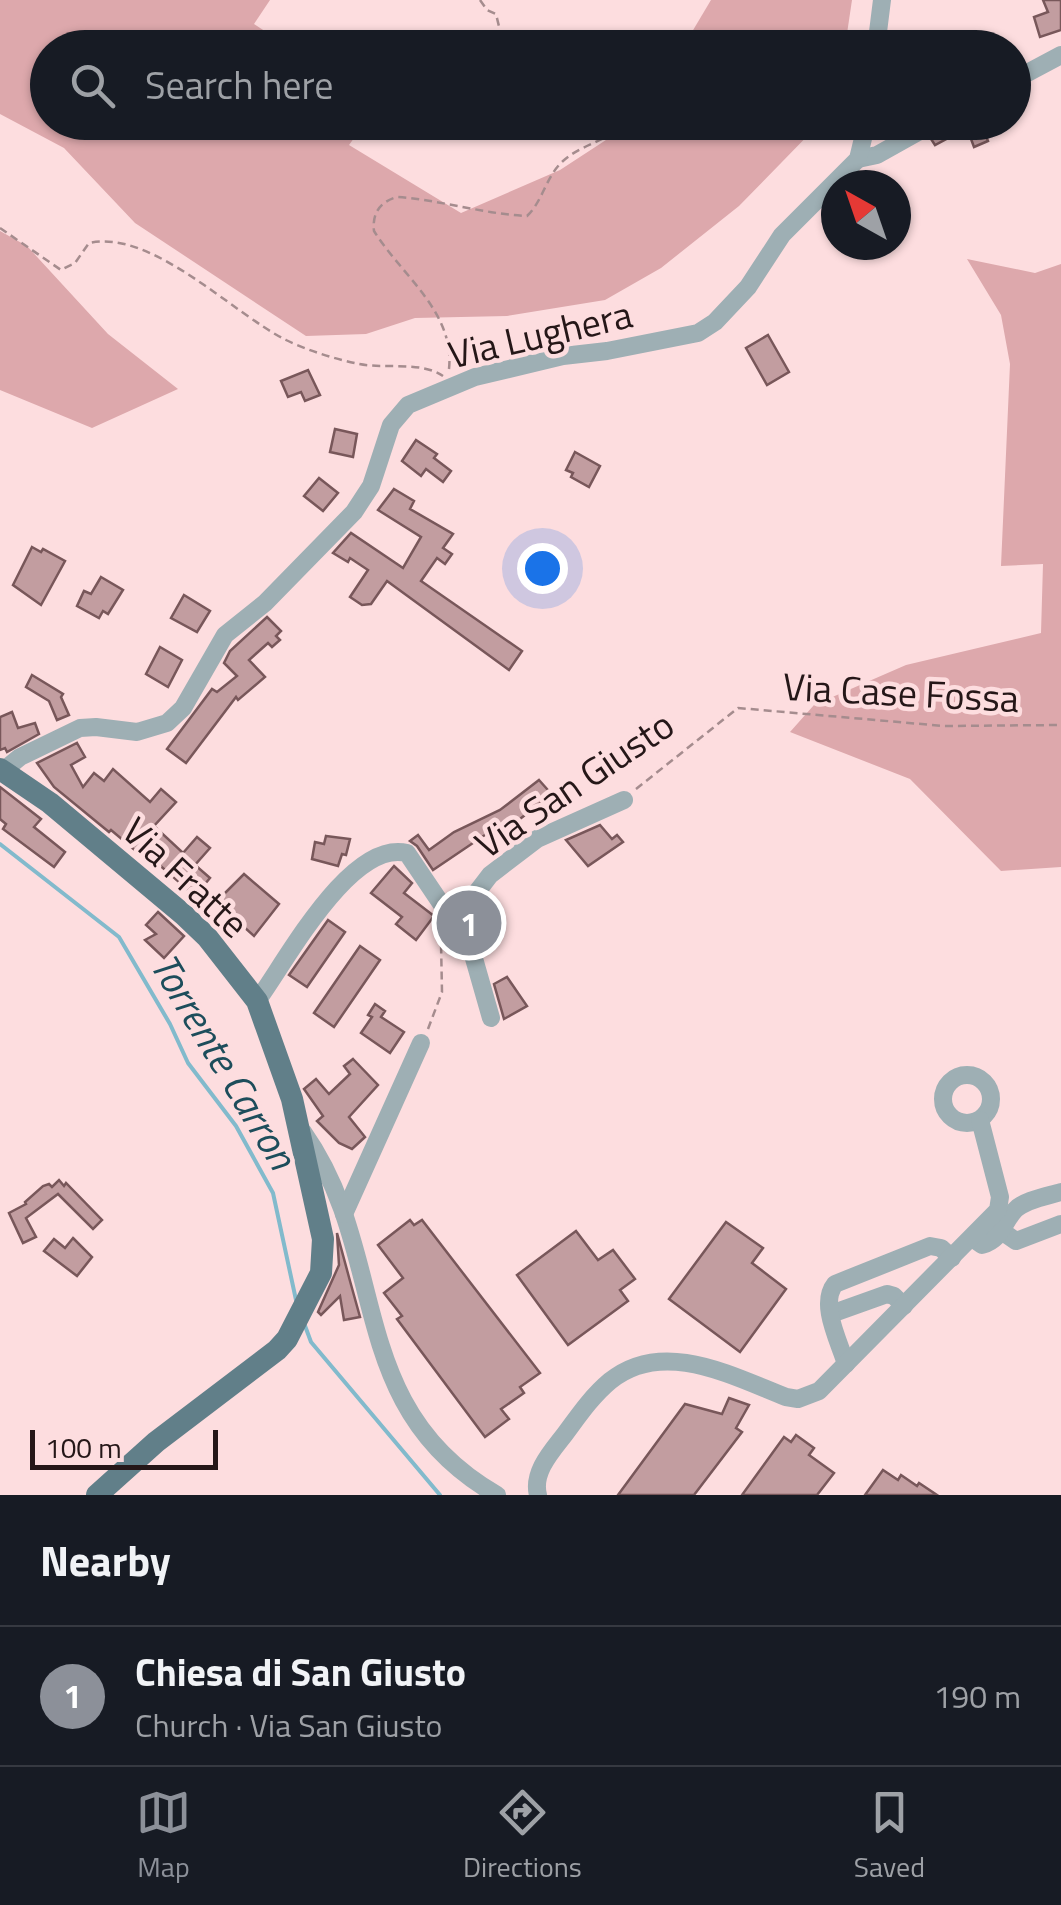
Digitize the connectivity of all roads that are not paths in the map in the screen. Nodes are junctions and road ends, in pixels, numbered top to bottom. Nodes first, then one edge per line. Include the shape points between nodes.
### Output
1 (882, 0) edge
2 (878, 30) edge
3 (1061, 55) edge
4 (1031, 71) edge
5 (862, 140) edge
6 (903, 140) edge
7 (858, 158) junction
8 (2, 770) edge
9 (624, 800) road end
10 (454, 922) junction
11 (257, 1000) junction
12 (491, 1018) dead end
13 (421, 1044) road end
14 (980, 1120) dead end
15 (300, 1128) junction
16 (1061, 1192) edge
17 (344, 1214) junction
18 (1061, 1224) edge
19 (1004, 1232) junction
20 (972, 1238) junction
21 (952, 1258) junction
22 (876, 1298) junction
23 (904, 1306) junction
24 (831, 1314) junction
25 (838, 1336) junction
26 (846, 1364) junction
27 (98, 1495) edge
28 (497, 1495) edge
29 (538, 1495) edge

1 - 2 street
3 - 4 street
5 - 7 street
6 - 7 street
7 - 8 street, Via Lughera via 782,235 722,316 698,333 563,356 423,396 397,415 372,486 354,512 225,635 167,723 138,732 80,728
8 - 11 main road, Via Fratte via 184,915
9 - 10 street, Via San Giusto via 537,840 490,875
10 - 11 street via 406,853 370,858 325,902
10 - 12 street via 471,948
11 - 15 main road, Via Fratte
13 - 17 street
14 - 20 street via 1001,1202
15 - 17 street via 321,1158
15 - 27 main road, Via Fratte via 323,1238 321,1274 287,1339
16 - 19 street via 1019,1206
17 - 28 street via 392,1382 448,1460
18 - 19 street via 1016,1240
19 - 20 street via 982,1246
20 - 21 street
21 - 23 street
21 - 24 street via 930,1246 840,1279 830,1290
22 - 23 street via 890,1294
22 - 24 street
22 - 25 street
23 - 26 street
24 - 25 street
25 - 26 street
26 - 29 street via 819,1392 798,1399 700,1364 660,1361 627,1370 590,1400 549,1455 536,1481

